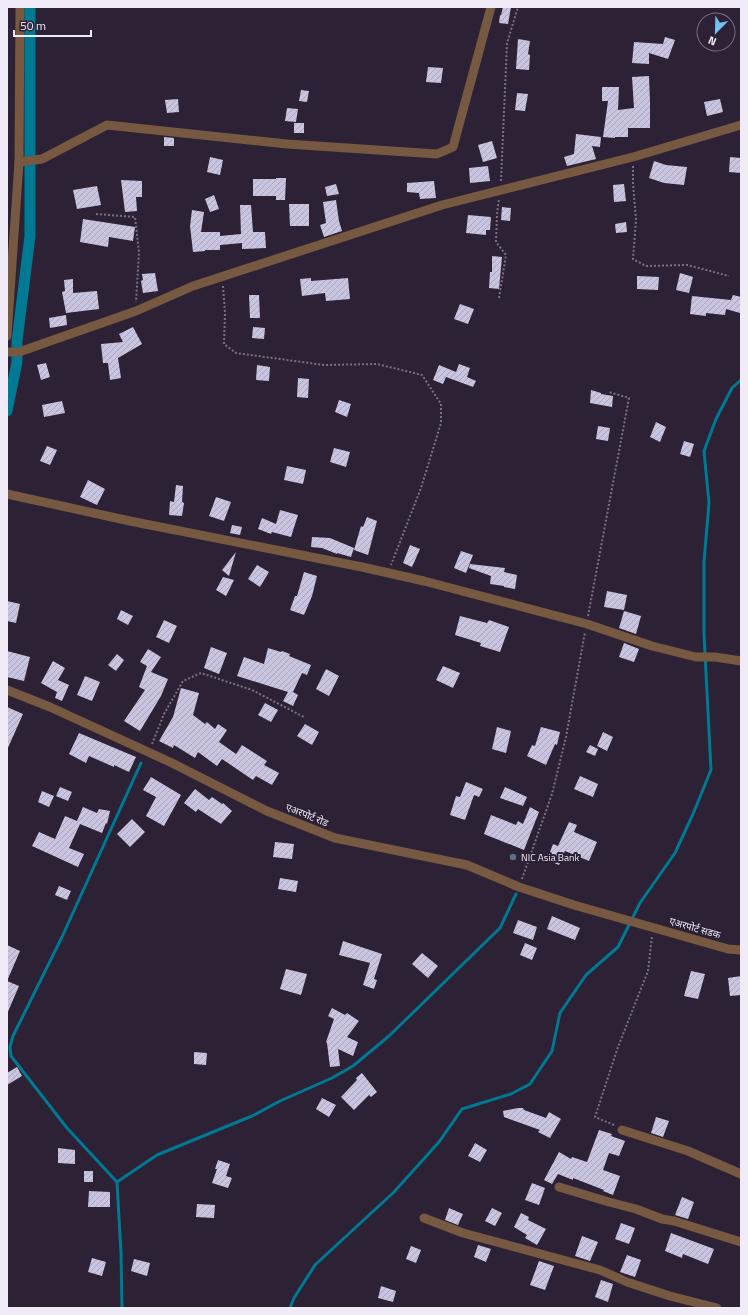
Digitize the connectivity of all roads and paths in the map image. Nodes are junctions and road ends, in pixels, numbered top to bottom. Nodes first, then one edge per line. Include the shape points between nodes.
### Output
1 (20, 7) edge
2 (491, 7) edge
3 (518, 7) edge
4 (741, 125) edge
5 (633, 157) junction
6 (21, 162) junction
7 (500, 190) junction
8 (96, 214) dead end
9 (729, 276) dead end
10 (222, 277) junction
11 (499, 298) dead end
12 (136, 311) junction
13 (7, 336) edge
14 (13, 352) edge
15 (609, 392) dead end
16 (7, 494) edge
17 (388, 573) junction
18 (587, 624) junction
19 (741, 661) edge
20 (7, 690) edge
21 (304, 717) dead end
22 (149, 753) junction
23 (519, 887) junction
24 (614, 918) joint
25 (648, 926) junction
26 (741, 950) edge
27 (622, 1130) joint
28 (741, 1174) edge
29 (559, 1186) dead end
30 (424, 1218) dead end
31 (741, 1242) edge
32 (717, 1308) edge

1 - 6 street
2 - 6 street via 453,147 436,154 287,144 107,125 42,159
3 - 7 path via 508,43
4 - 5 street
5 - 7 street
5 - 9 path via 636,220 632,259 646,266 687,265
6 - 13 street
7 - 10 street via 442,205
7 - 11 path via 496,242 506,255
8 - 12 path via 135,217 139,252
10 - 12 street via 193,286
10 - 17 path via 224,344 236,352 324,366 377,364 422,375 442,404 441,423 421,488
12 - 14 street
15 - 18 path via 629,398
16 - 17 street
17 - 18 street
18 - 19 street via 652,646 696,657
18 - 23 path via 556,780
20 - 22 street, एअरपोर्ट रोड
21 - 22 path via 252,690 201,673 182,682 164,714
22 - 23 street, एअरपोर्ट रोड via 267,811 335,838 467,865
23 - 24 street, एअरपोर्ट रोड
24 - 25 street, एअरपोर्ट सडक
25 - 26 street, एअरपोर्ट सडक via 728,949
25 - 27 path via 648,971 618,1047 595,1117
27 - 28 street via 688,1151
29 - 31 street
30 - 32 street via 463,1233 600,1270 670,1296

